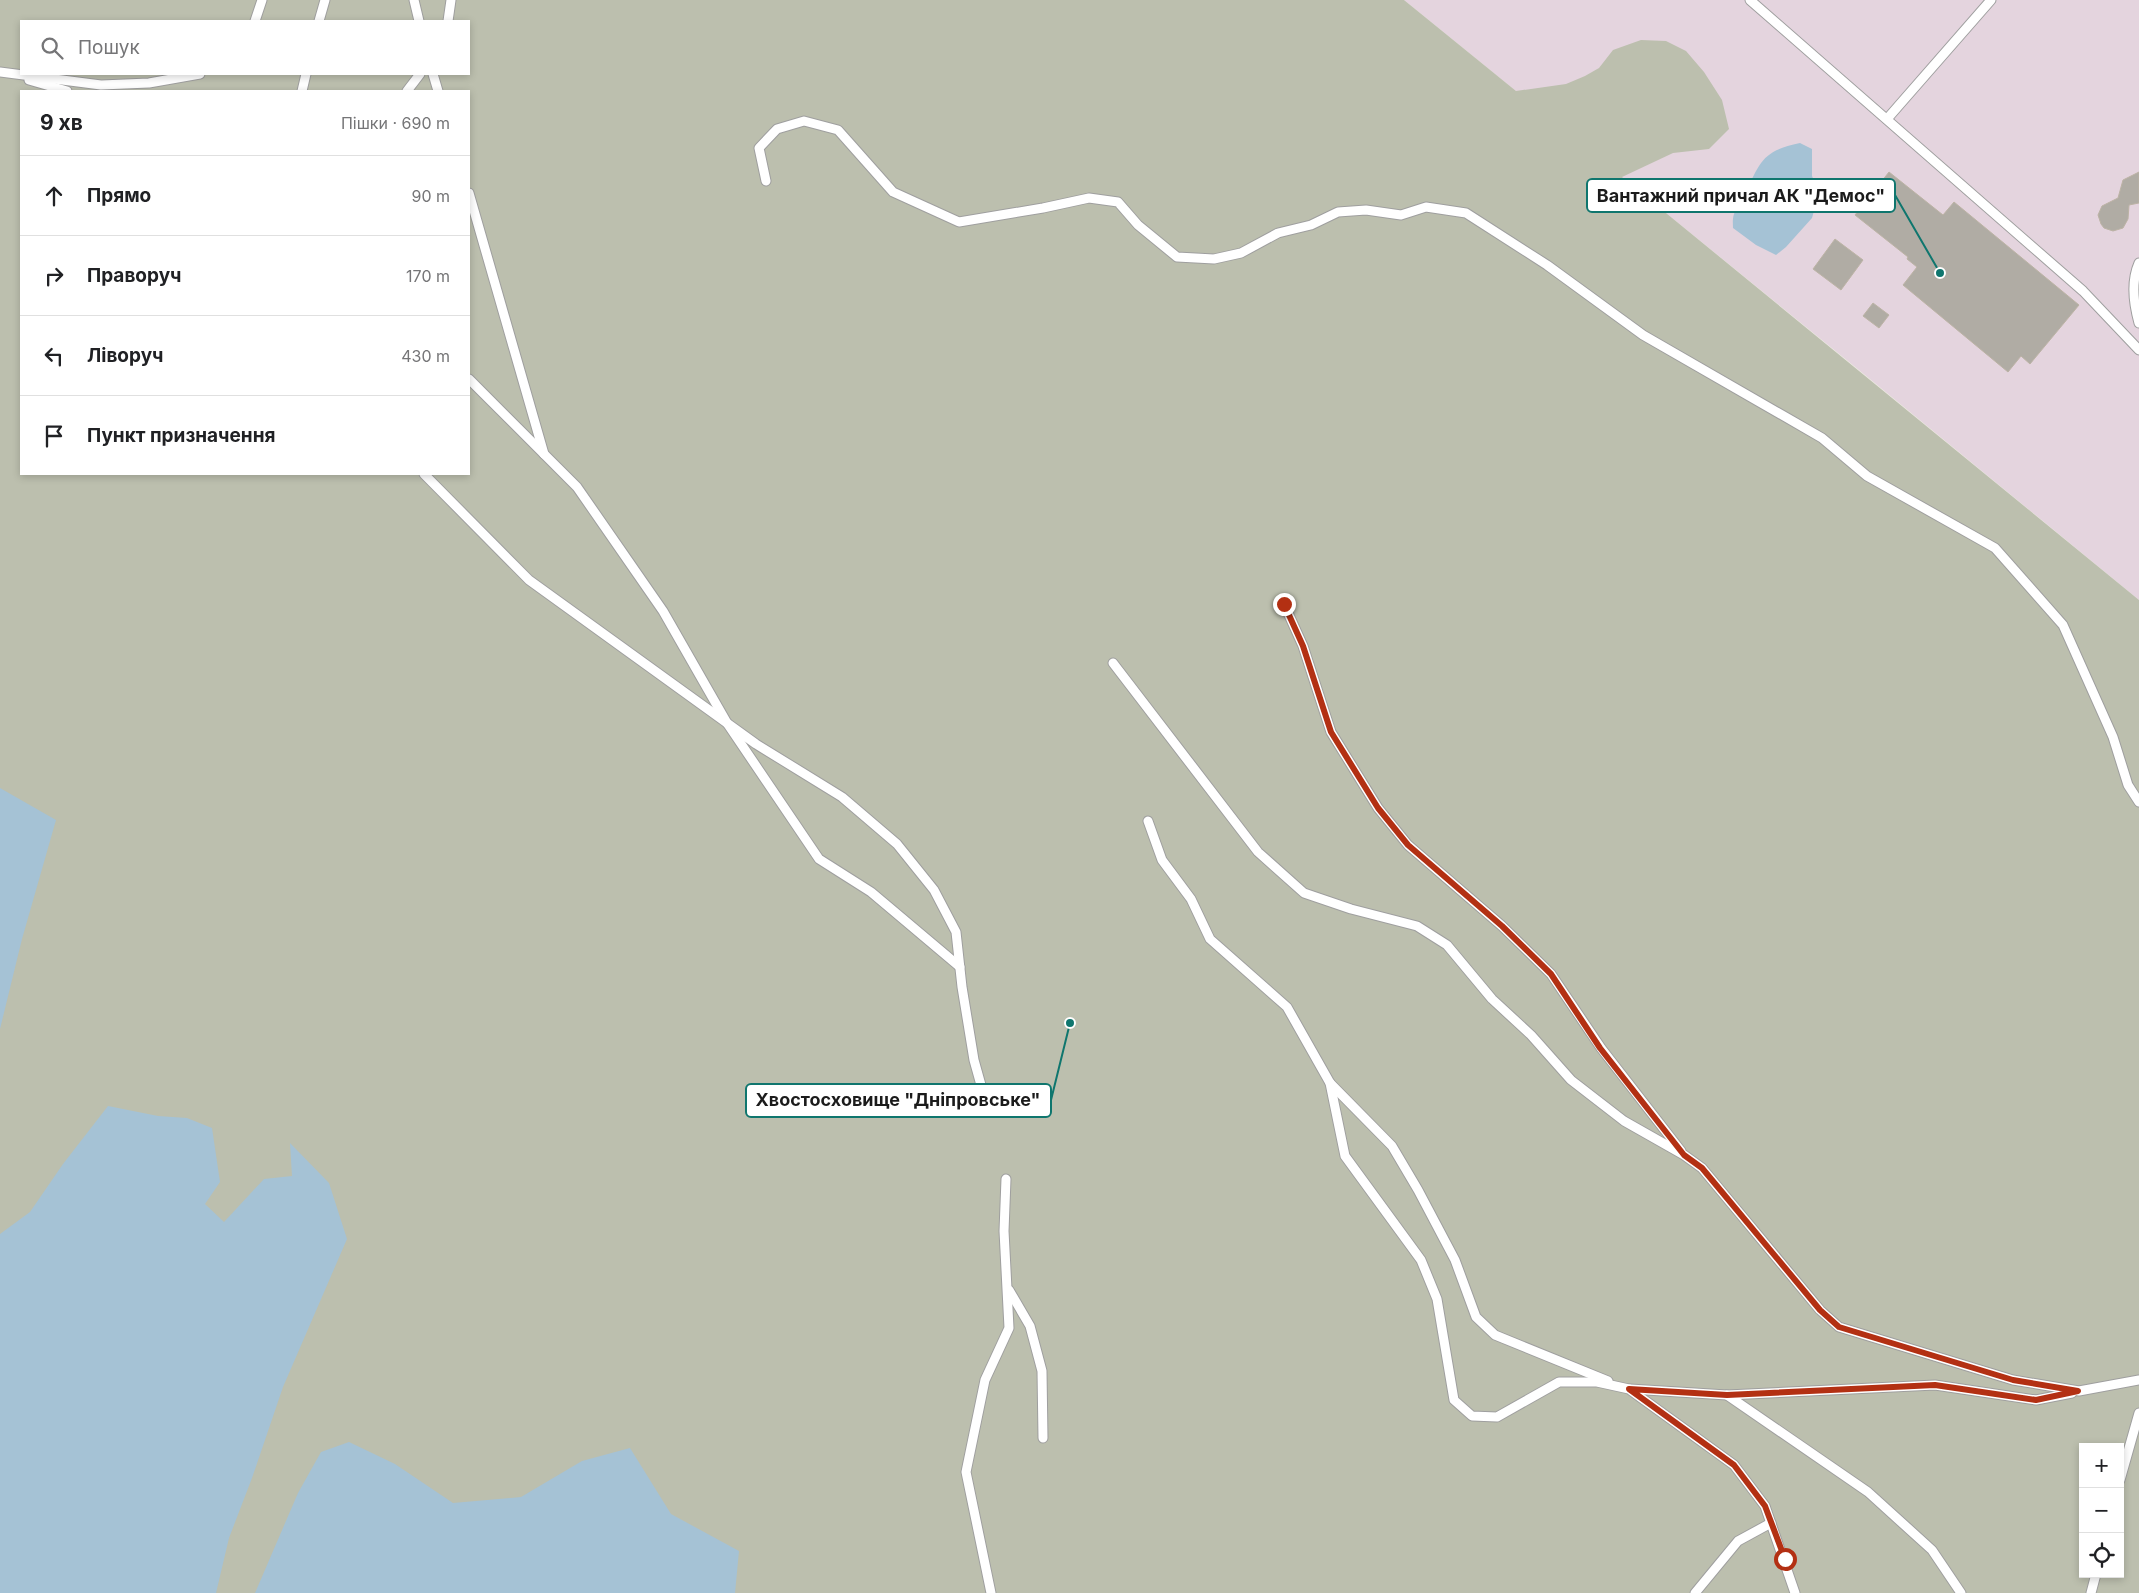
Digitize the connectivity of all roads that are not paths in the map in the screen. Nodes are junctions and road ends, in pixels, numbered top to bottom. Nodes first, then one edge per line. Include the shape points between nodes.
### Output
1 (262, 0) edge
2 (324, 0) edge
3 (414, 0) edge
4 (451, 0) edge
5 (1750, 0) edge
6 (1991, 0) edge
7 (255, 20) edge
8 (319, 20) edge
9 (419, 20) edge
10 (448, 20) edge
11 (1, 71) edge
12 (20, 74) edge
13 (30, 75) edge
14 (194, 75) edge
15 (306, 75) edge
16 (419, 75) edge
17 (433, 75) edge
18 (64, 90) edge
19 (302, 90) edge
20 (408, 90) edge
21 (438, 90) edge
22 (1887, 120) junction
23 (766, 181) dead end
24 (470, 195) edge
25 (2139, 263) edge
26 (2139, 323) edge
27 (2139, 350) edge
28 (470, 380) edge
29 (544, 454) junction
30 (425, 475) edge
31 (1284, 604) dead end
32 (1113, 663) dead end
33 (727, 723) junction
34 (2139, 802) edge
35 (1148, 821) dead end
36 (960, 967) junction
37 (1330, 1083) junction
38 (986, 1103) dead end
39 (1684, 1155) junction
40 (1006, 1179) dead end
41 (1007, 1288) junction
42 (2139, 1380) edge
43 (1629, 1389) junction
44 (2078, 1391) junction
45 (1727, 1395) junction
46 (2139, 1413) edge
47 (1043, 1438) dead end
48 (2124, 1466) edge
49 (1771, 1523) junction
50 (2095, 1578) edge
51 (990, 1593) edge
52 (1695, 1593) edge
53 (1795, 1593) edge
54 (1961, 1593) edge
55 (2091, 1593) edge

1 - 7 lane
2 - 8 lane
3 - 9 lane
4 - 10 lane
5 - 22 lane
6 - 22 lane
11 - 12 lane
11 - 18 lane
13 - 14 lane via 101,85 149,83
15 - 19 lane
16 - 20 lane
17 - 21 lane
22 - 27 lane via 2082,291
23 - 34 lane via 760,148 777,129 804,121 838,130 893,192 959,222 1089,198 1118,202 1138,225 1177,257 1214,259 1242,253 1278,233 1312,225 1338,212 1366,210 1401,215 1426,207 1466,213 1547,265 1643,335 1822,438 1866,476 1995,548 2063,625 2113,737 2128,785
24 - 29 lane
25 - 26 lane via 2134,288
28 - 29 lane
29 - 33 lane via 578,487 663,611
30 - 33 lane via 529,580
31 - 39 lane via 1303,646 1331,732 1378,808 1408,845 1502,926 1551,974 1600,1048
32 - 39 lane via 1258,852 1304,893 1417,926 1447,945 1492,999 1531,1035 1571,1080 1624,1121
33 - 36 lane via 819,859 871,892
33 - 36 lane via 842,797 897,844 934,890 956,932
35 - 37 lane via 1162,860 1191,900 1210,939 1287,1007
36 - 38 lane via 974,1060
37 - 43 lane via 1392,1146 1455,1260 1476,1317 1495,1335
37 - 43 lane via 1346,1156 1421,1260 1437,1299 1454,1400 1472,1416 1497,1417 1559,1382 1597,1382
39 - 44 lane via 1702,1168 1820,1310 1839,1327 2013,1380
40 - 41 lane
41 - 47 lane via 1030,1326 1042,1371
41 - 51 lane via 1009,1328 985,1380 966,1472
42 - 44 lane
43 - 45 lane
43 - 49 lane via 1734,1465 1765,1506
44 - 45 lane via 2036,1400 1935,1385
45 - 54 lane via 1868,1492 1932,1550
46 - 48 lane
49 - 52 lane via 1738,1541
49 - 53 lane
50 - 55 lane

